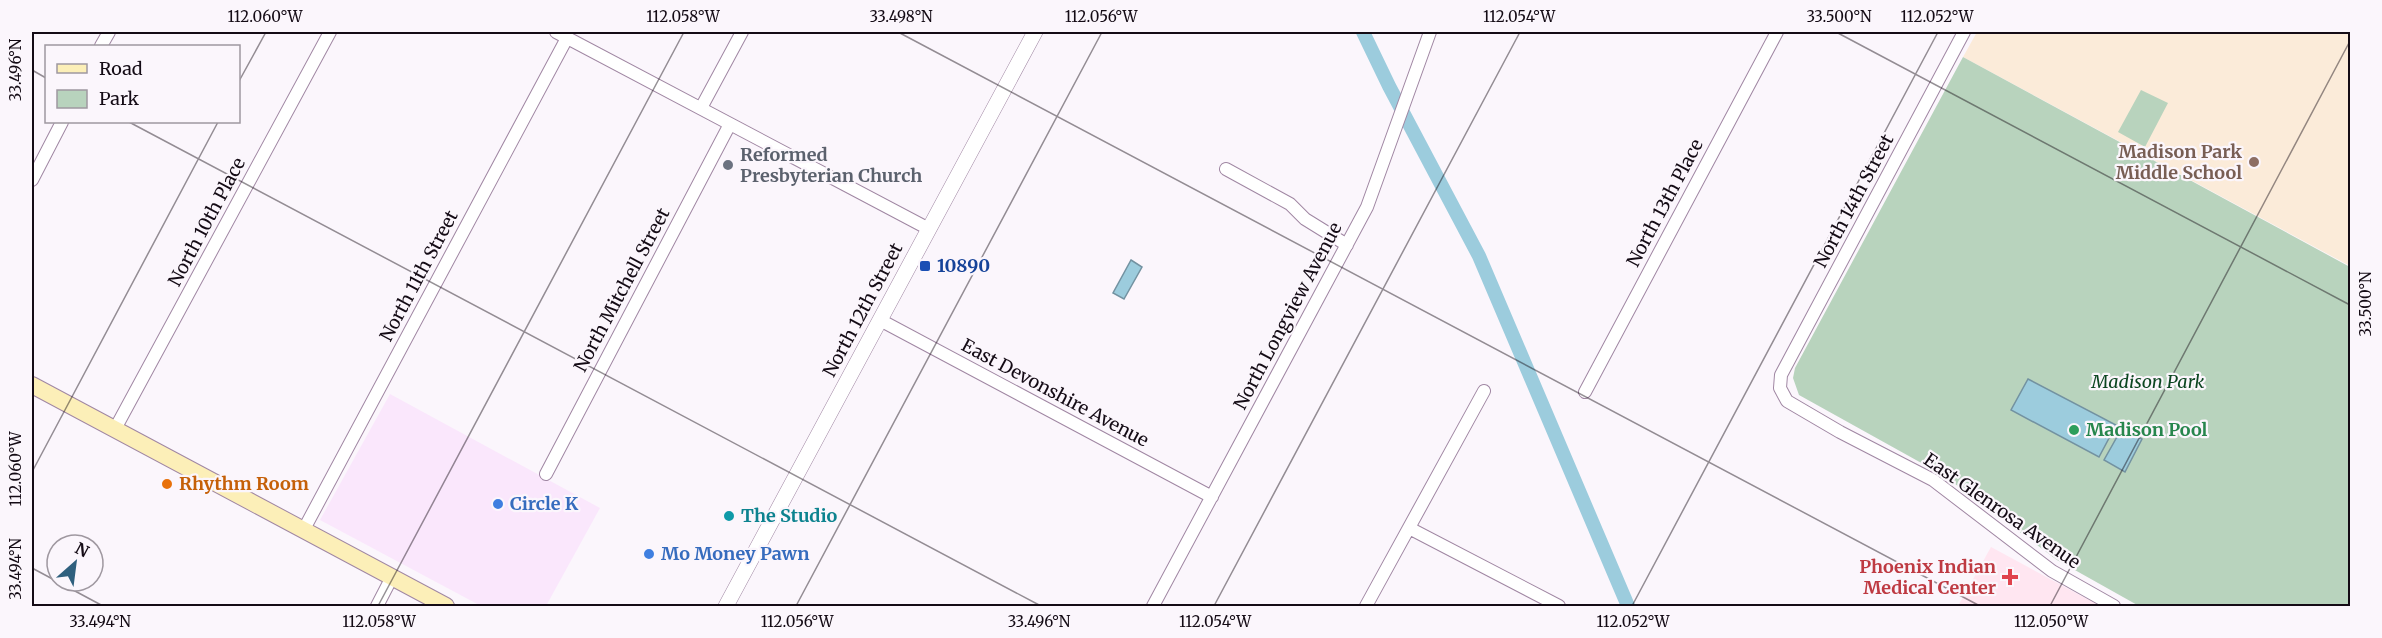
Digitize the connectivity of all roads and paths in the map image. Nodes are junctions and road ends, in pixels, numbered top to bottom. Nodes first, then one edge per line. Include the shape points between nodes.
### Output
1 (330, 32) edge
2 (742, 32) edge
3 (1035, 32) edge
4 (1430, 32) edge
5 (1777, 32) edge
6 (1964, 32) edge
7 (561, 35) edge
8 (701, 108) junction
9 (61, 123) edge
10 (730, 123) junction
11 (1226, 169) dead end
12 (32, 180) edge
13 (929, 229) junction
14 (1347, 245) junction
15 (880, 320) junction
16 (32, 385) edge
17 (1780, 388) joint
18 (1484, 391) dead end
19 (1584, 392) dead end
20 (115, 429) junction
21 (546, 474) dead end
22 (1212, 497) junction
23 (1409, 528) junction
24 (303, 531) junction
25 (392, 577) junction
26 (377, 606) edge
27 (446, 606) edge
28 (726, 606) edge
29 (1153, 606) edge
30 (1366, 606) edge
31 (1559, 606) edge
32 (2114, 606) edge

1 - 20 street, North 10th Place
2 - 8 street
3 - 13 street, North 12th Street
4 - 14 street, North Longview Avenue via 1367,207
5 - 19 street, North 13th Place
6 - 17 street, North 14th Street via 1781,375
7 - 8 street
7 - 24 street, North 11th Street
8 - 10 street
9 - 12 street
10 - 13 street
10 - 21 street, North Mitchell Street
11 - 14 street via 1290,204 1305,219
13 - 15 street, North 12th Street
14 - 22 street, North Longview Avenue
15 - 22 street, East Devonshire Avenue
15 - 28 street, North 12th Street
16 - 20 main road
17 - 32 street, East Glenrosa Avenue via 1787,401 1934,480 2052,571
18 - 23 street
20 - 24 main road
22 - 29 street, North Longview Avenue
23 - 30 street
23 - 31 street
24 - 25 main road
25 - 26 street
25 - 27 main road

